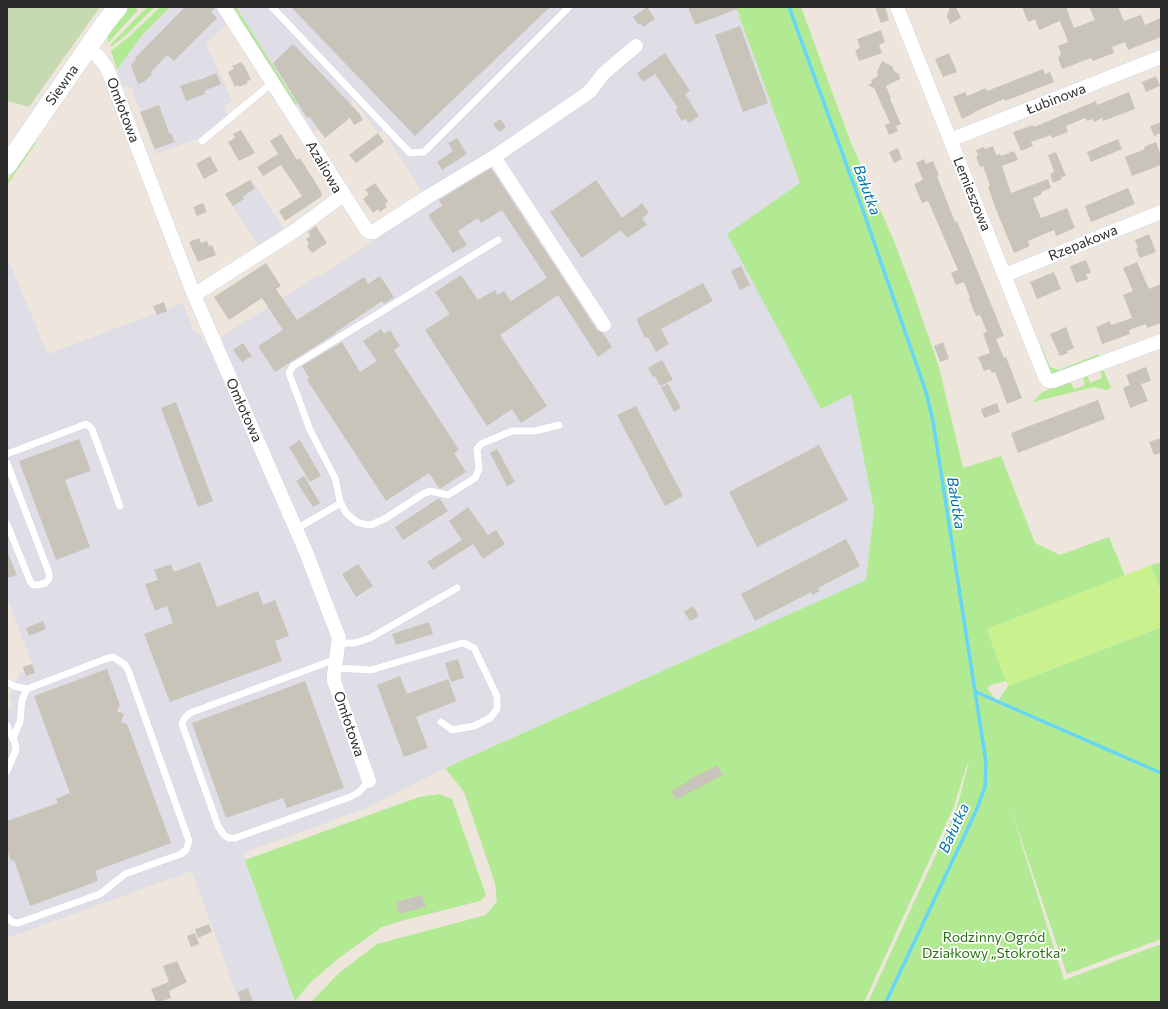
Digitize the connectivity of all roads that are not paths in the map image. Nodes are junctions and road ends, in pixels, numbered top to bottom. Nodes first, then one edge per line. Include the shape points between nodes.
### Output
1 (118, 7) edge
2 (224, 7) edge
3 (272, 7) edge
4 (569, 7) edge
5 (898, 7) edge
6 (636, 46) dead end
7 (88, 48) junction
8 (1161, 57) edge
9 (272, 83) junction
10 (950, 140) junction
11 (202, 141) dead end
12 (494, 157) junction
13 (7, 164) edge
14 (343, 195) junction
15 (1161, 212) edge
16 (498, 240) dead end
17 (1004, 275) junction
18 (194, 295) junction
19 (604, 325) dead end
20 (1161, 341) edge
21 (559, 425) dead end
22 (7, 454) edge
23 (7, 463) edge
24 (341, 503) junction
25 (120, 506) dead end
26 (7, 524) edge
27 (296, 529) junction
28 (458, 588) dead end
29 (339, 643) junction
30 (335, 663) junction
31 (7, 682) edge
32 (27, 689) junction
33 (442, 722) dead end
34 (7, 726) edge
35 (13, 738) junction
36 (7, 771) edge
37 (369, 782) joint
38 (7, 917) edge

1 - 7 street, Siewna
2 - 9 street, Azaliowa
3 - 4 lane via 410,153 424,152
5 - 10 street, Lemieszowa
6 - 12 street via 604,72 591,90
7 - 13 street, Siewna
7 - 18 street, Omłotowa via 107,68
8 - 10 street, Łubinowa
9 - 11 lane
9 - 14 street, Azaliowa
10 - 17 street, Lemieszowa
12 - 14 street via 373,232 366,229
12 - 19 street
14 - 18 street, Azaliowa via 296,230
15 - 17 street, Rzepakowa
16 - 24 lane via 290,369 289,373 305,420 335,478
17 - 20 street, Lemieszowa via 1048,381
18 - 27 street, Omłotowa
21 - 24 lane via 535,431 512,431 481,444 477,449 479,469 475,478 448,495 430,491 423,494 371,525 357,522 346,513
22 - 25 lane via 86,424 92,429
23 - 26 lane via 49,573 46,583 38,586 30,581
24 - 27 lane
27 - 29 street, Omłotowa
28 - 29 lane via 370,638 355,643
29 - 30 street, Omłotowa
30 - 33 lane via 371,670 458,644 464,643 474,648 497,696 497,709 490,718 474,726 452,730
30 - 37 street, Omłotowa via 334,681
30 - 37 lane via 190,713 182,724 218,826 229,838 350,797
31 - 32 lane
32 - 35 lane via 22,700 20,722
32 - 38 lane via 108,658 113,657 124,664 189,841 186,850 181,854 125,874 100,894 18,923
34 - 35 lane
35 - 36 lane via 16,750

